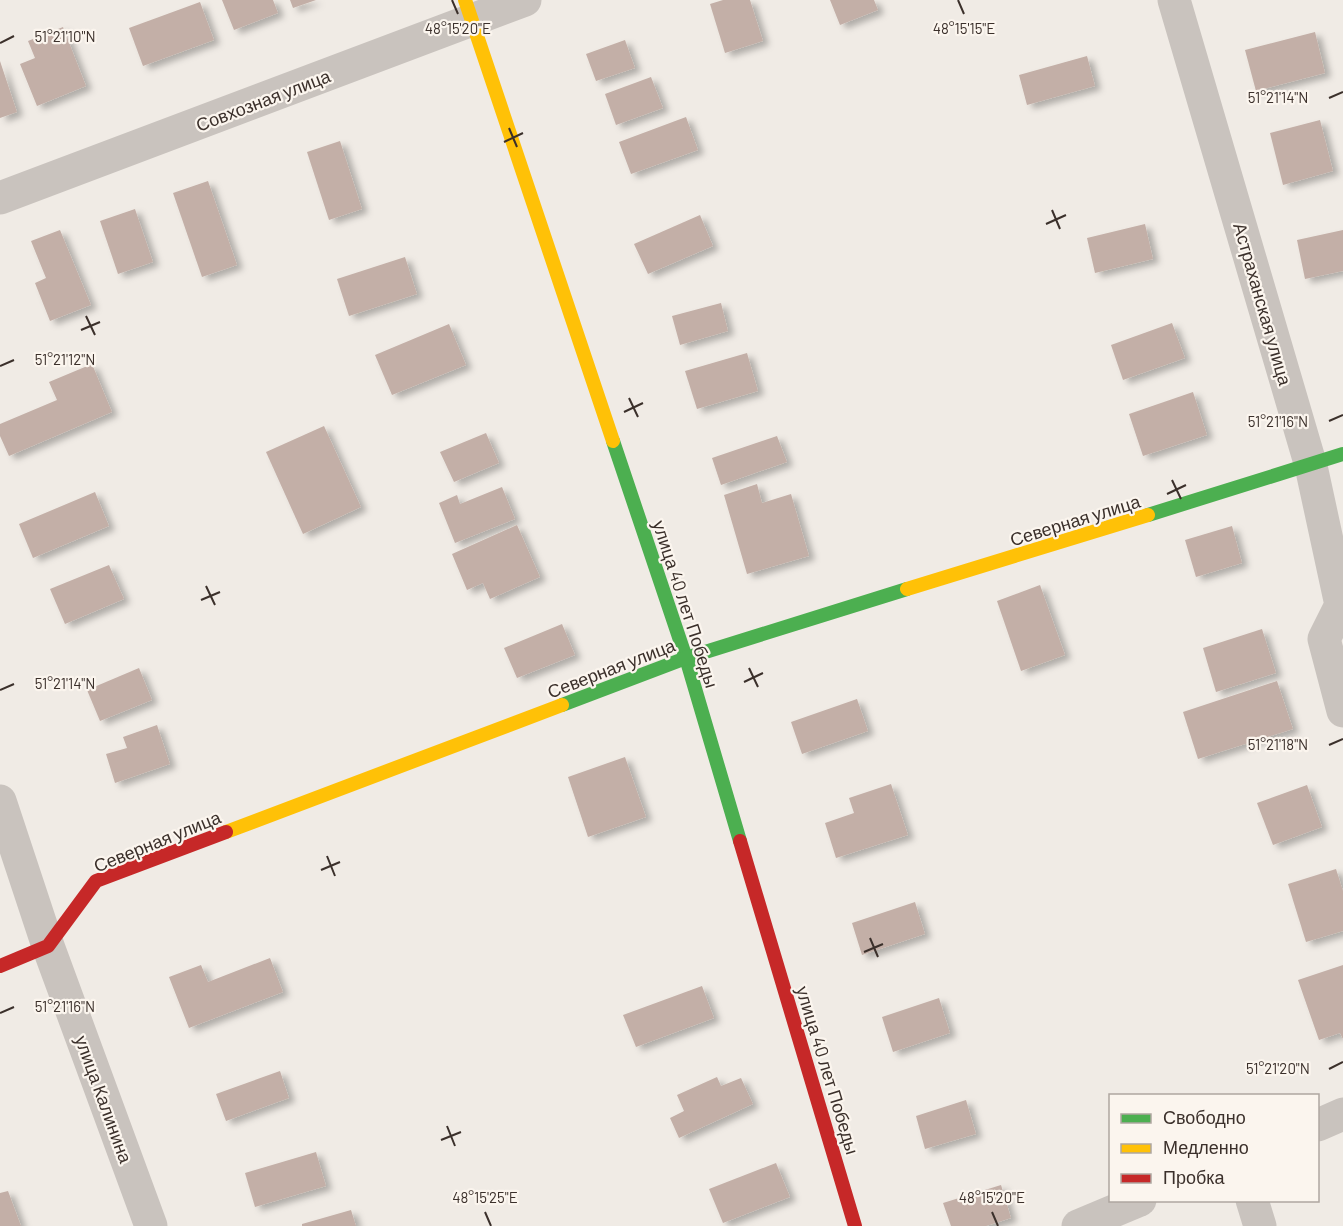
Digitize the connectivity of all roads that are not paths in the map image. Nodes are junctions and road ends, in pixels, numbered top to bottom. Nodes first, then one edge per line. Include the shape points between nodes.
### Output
1 (525, 0) edge
2 (1174, 0) edge
3 (469, 10) edge
4 (0, 198) edge
5 (1343, 454) edge
6 (1311, 466) junction
7 (686, 658) junction
8 (1343, 711) edge
9 (0, 801) edge
10 (48, 946) junction
11 (0, 966) edge
12 (1343, 1114) edge
13 (1319, 1124) edge
14 (1135, 1202) edge
15 (1253, 1202) edge
16 (151, 1226) edge
17 (855, 1226) edge
18 (1078, 1226) edge
19 (1260, 1226) edge

1 - 3 street, Совхозная улица
2 - 6 street, Астраханская улица
3 - 4 street, Совхозная улица
3 - 7 street, улица 40 лет Победы
5 - 6 street, Северная улица
6 - 7 street, Северная улица
6 - 8 street, Астраханская улица via 1341,605 1324,639
7 - 10 street, Северная улица via 96,881
7 - 17 street, улица 40 лет Победы
9 - 10 street, улица Калинина
10 - 11 street
10 - 16 street, улица Калинина
12 - 13 street
14 - 18 street
15 - 19 street

